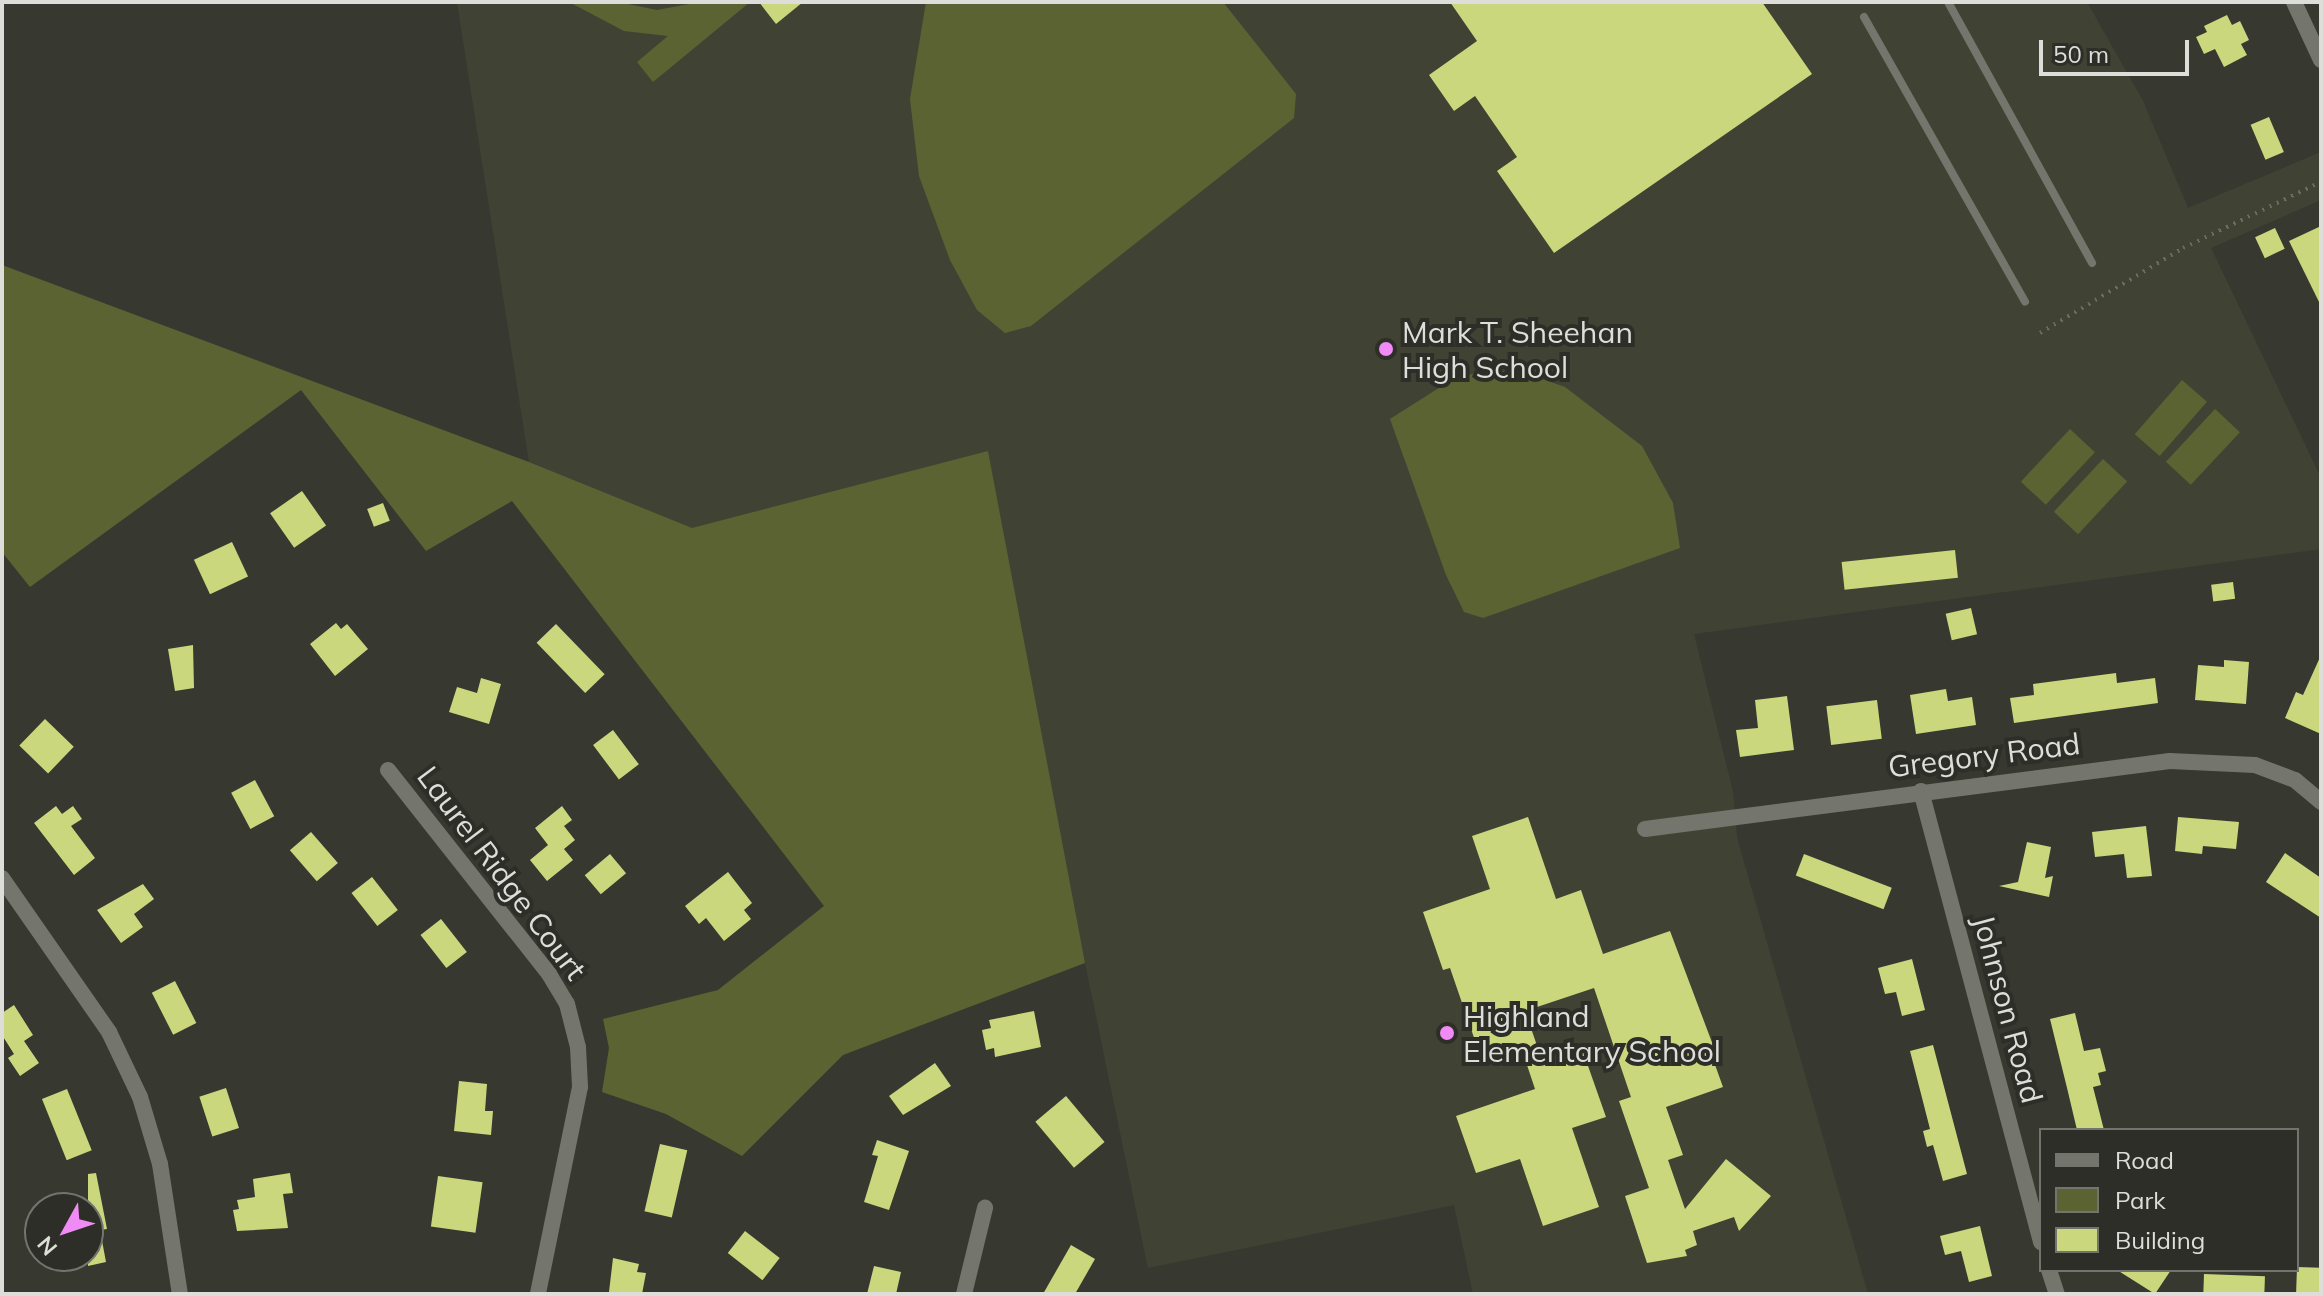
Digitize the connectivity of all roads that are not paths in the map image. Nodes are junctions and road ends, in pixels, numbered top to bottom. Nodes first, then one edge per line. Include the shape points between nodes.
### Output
1 (1948, 2) edge
2 (2294, 2) edge
3 (1864, 17) dead end
4 (2321, 60) edge
5 (2092, 263) dead end
6 (2025, 302) dead end
7 (388, 770) dead end
8 (1921, 791) junction
9 (2321, 802) edge
10 (1645, 829) dead end
11 (2, 878) edge
12 (985, 1208) dead end
13 (2039, 1234) edge
14 (2050, 1272) edge
15 (180, 1294) edge
16 (538, 1294) edge
17 (964, 1294) edge
18 (2057, 1294) edge

1 - 5 lane
2 - 4 street
3 - 6 lane
7 - 16 street, Laurel Ridge Court via 567,1004 578,1047 580,1087
8 - 9 street, Gregory Road via 2170,761 2255,765 2295,780
8 - 10 street, Gregory Road
8 - 13 street, Johnson Road
11 - 15 street via 109,1032 140,1097 160,1164
12 - 17 street
14 - 18 street

